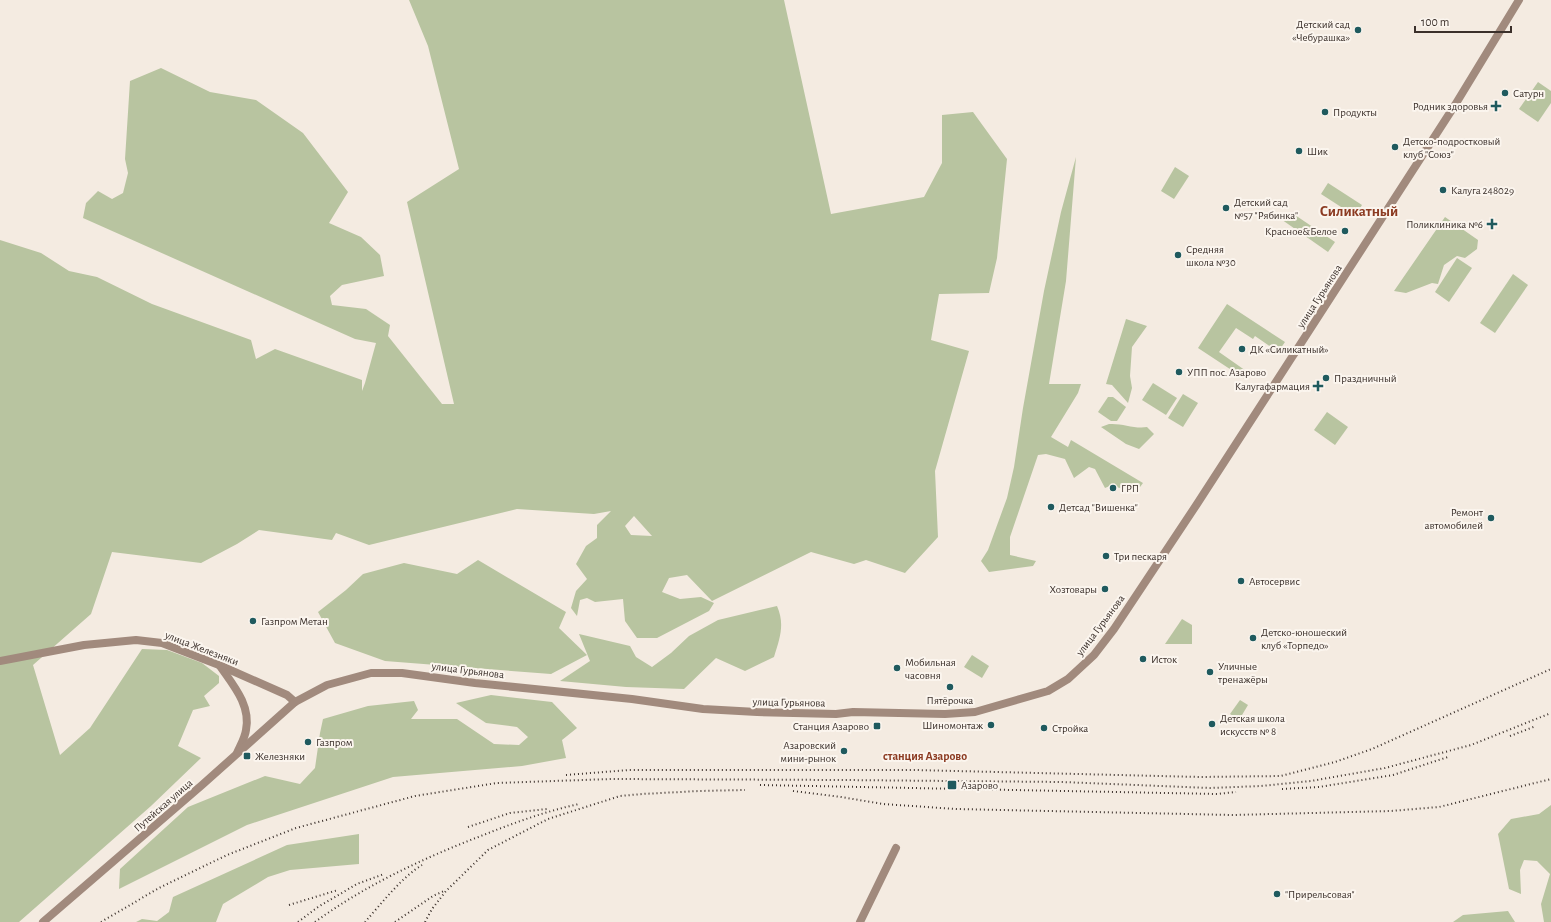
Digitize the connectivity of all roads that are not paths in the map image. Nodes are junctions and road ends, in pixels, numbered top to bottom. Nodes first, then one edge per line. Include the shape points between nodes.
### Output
1 (1519, 0) edge
2 (0, 661) edge
3 (219, 665) junction
4 (295, 702) junction
5 (236, 756) junction
6 (896, 848) dead end
7 (43, 922) edge
8 (860, 922) edge

1 - 4 street, улица Гурьянова via 1455,105 1280,378 1114,629 1083,666 1048,691 964,713 757,712 703,709 475,683 402,672 371,673 327,685
2 - 3 street, улица Железняки via 84,645 136,640 162,643
3 - 4 street, улица Железняки via 287,695
3 - 5 street via 246,709 246,732
4 - 5 street, Путейская улица
5 - 7 street, Путейская улица
6 - 8 street

